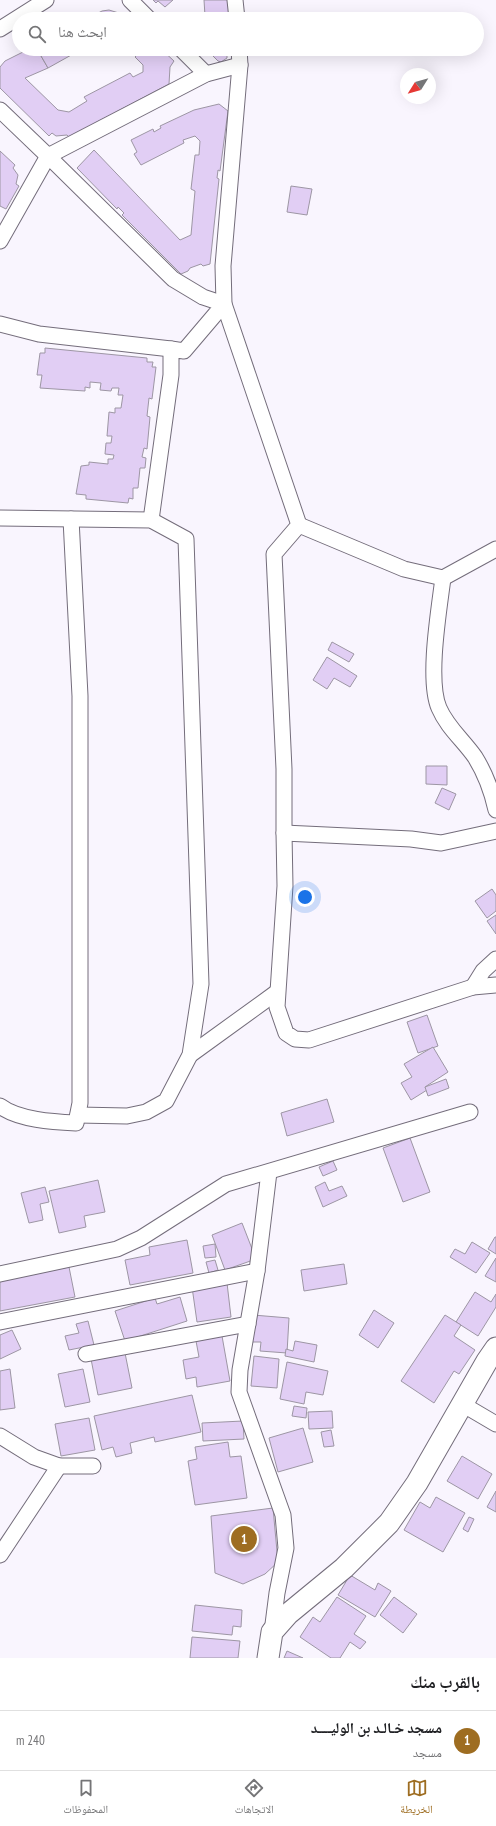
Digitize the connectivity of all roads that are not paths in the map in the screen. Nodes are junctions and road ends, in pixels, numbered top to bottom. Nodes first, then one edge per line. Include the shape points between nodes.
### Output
1 (46, 0) edge
2 (130, 0) edge
3 (236, 0) edge
4 (27, 12) edge
5 (142, 12) edge
6 (237, 12) edge
7 (12, 21) edge
8 (0, 29) edge
9 (187, 56) edge
10 (239, 56) edge
11 (240, 65) junction
12 (206, 74) junction
13 (0, 110) edge
14 (48, 156) junction
15 (0, 241) edge
16 (224, 304) junction
17 (0, 324) edge
18 (171, 349) junction
19 (0, 518) edge
20 (71, 519) junction
21 (151, 520) junction
22 (299, 525) junction
23 (496, 549) edge
24 (442, 578) junction
25 (496, 810) edge
26 (496, 831) edge
27 (284, 833) junction
28 (496, 960) edge
29 (496, 985) edge
30 (473, 987) junction
31 (278, 992) junction
32 (190, 1055) junction
33 (0, 1106) edge
34 (470, 1112) dead end
35 (78, 1115) junction
36 (269, 1172) junction
37 (257, 1271) junction
38 (0, 1274) edge
39 (0, 1322) edge
40 (248, 1324) junction
41 (496, 1348) edge
42 (86, 1354) dead end
43 (462, 1404) junction
44 (496, 1424) edge
45 (0, 1436) edge
46 (59, 1466) junction
47 (94, 1466) dead end
48 (0, 1555) edge
49 (272, 1632) junction
50 (268, 1658) edge

1 - 4 street
2 - 5 street
3 - 6 street
7 - 8 street
9 - 12 street
10 - 11 street
11 - 12 street
11 - 16 street via 224,252
12 - 14 street
13 - 14 street
14 - 15 street
14 - 16 street via 173,279 203,297
16 - 18 street via 184,352
16 - 22 street
17 - 18 street via 39,334
18 - 21 street via 170,375
19 - 20 street
20 - 21 street
20 - 35 street via 80,696
21 - 32 street via 186,539 201,984
22 - 24 street via 404,569
22 - 27 street via 274,554 284,769
23 - 24 street
24 - 25 street via 433,676 439,707 455,734 475,757 492,792
26 - 27 street via 441,843 411,839
27 - 31 street via 285,886
28 - 30 street via 482,971
29 - 30 street
30 - 31 street via 309,1040 295,1039 286,1033 277,1008
31 - 32 street
32 - 35 street via 166,1101 146,1112 118,1117
33 - 35 street via 8,1112 51,1122 76,1123
34 - 36 street
36 - 37 street
36 - 38 street via 226,1184 141,1238 117,1249
37 - 39 street
37 - 40 street
40 - 42 street
40 - 49 street via 239,1392 283,1516 286,1548
41 - 43 street
43 - 44 street
43 - 49 street via 417,1483 390,1523 344,1568 288,1614
45 - 46 street via 34,1457
46 - 47 street
46 - 48 street
49 - 50 street

